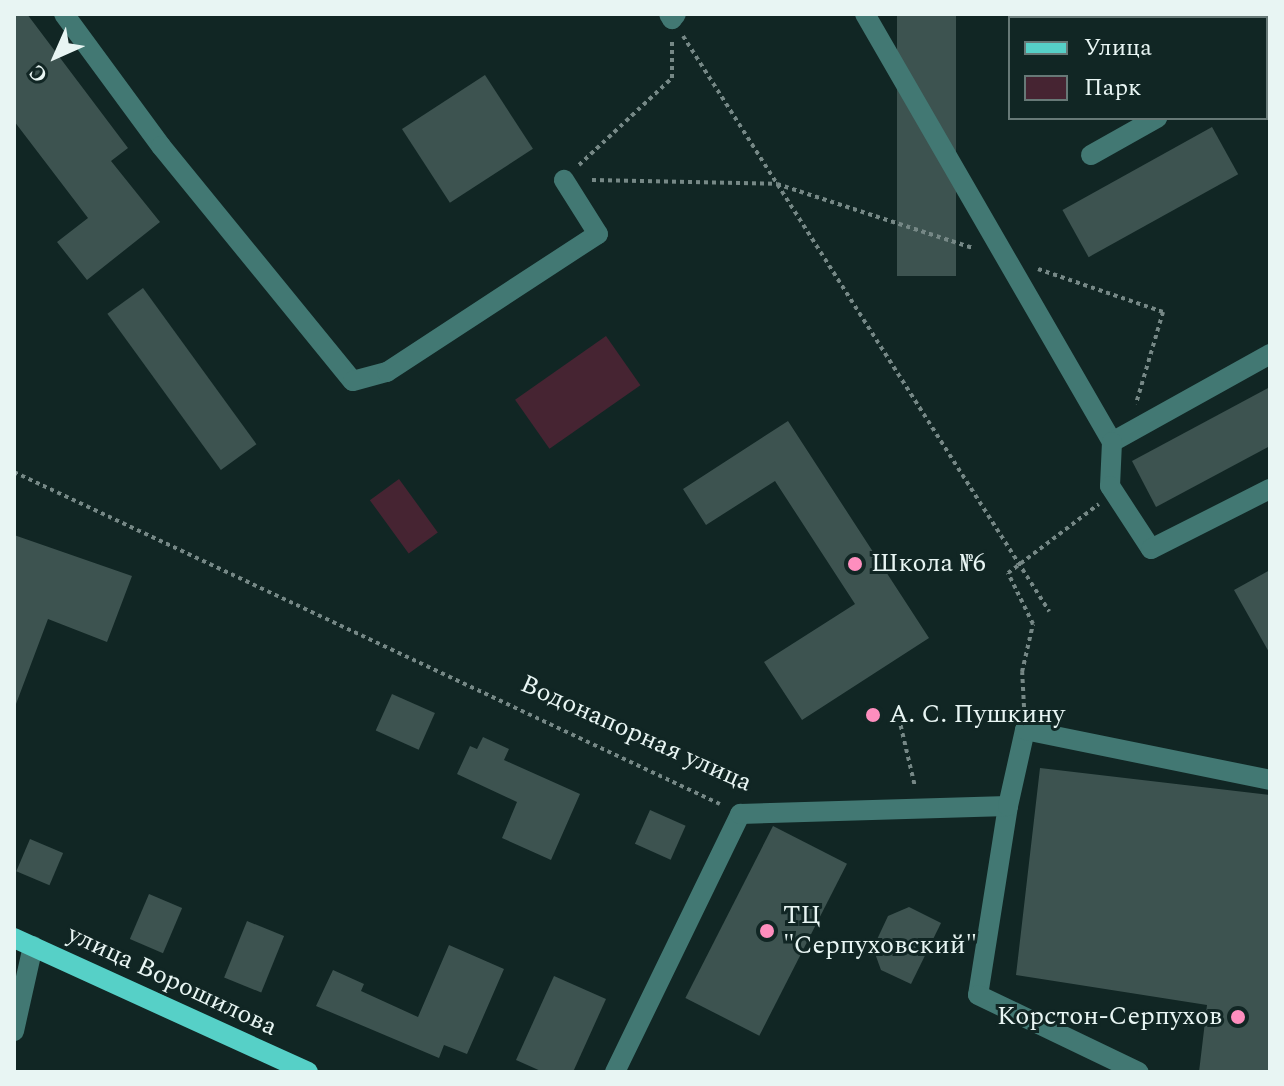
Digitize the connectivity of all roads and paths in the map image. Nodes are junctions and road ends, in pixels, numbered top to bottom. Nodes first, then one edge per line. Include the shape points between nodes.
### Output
1 (64, 14) edge
2 (865, 14) edge
3 (672, 16) edge
4 (1153, 120) edge
5 (1091, 155) dead end
6 (564, 180) junction
7 (777, 184) junction
8 (1270, 354) edge
9 (1112, 442) junction
10 (14, 472) edge
11 (1270, 489) edge
12 (1114, 492) junction
13 (1019, 564) junction
14 (1049, 611) dead end
15 (897, 710) dead end
16 (1025, 730) junction
17 (1270, 780) edge
18 (1008, 806) junction
19 (920, 808) junction
20 (740, 814) junction
21 (23, 942) edge
22 (14, 1031) edge
23 (308, 1072) edge
24 (615, 1072) edge
25 (1139, 1072) edge

1 - 6 lane via 161,146 353,381 387,372 598,234
2 - 9 lane
3 - 6 path via 672,78
3 - 7 path
4 - 5 lane
6 - 7 path
7 - 13 path
8 - 9 lane
9 - 12 lane
10 - 20 path, Водонапорная улица
11 - 12 lane via 1151,549
12 - 13 path
13 - 14 path
13 - 16 path via 1008,573 1033,624 1022,672
15 - 19 path
16 - 17 lane
16 - 18 lane
18 - 19 lane, Водонапорная улица
18 - 25 lane via 978,995
19 - 20 lane, Водонапорная улица
20 - 24 lane
21 - 22 lane
21 - 23 main road, улица Ворошилова

